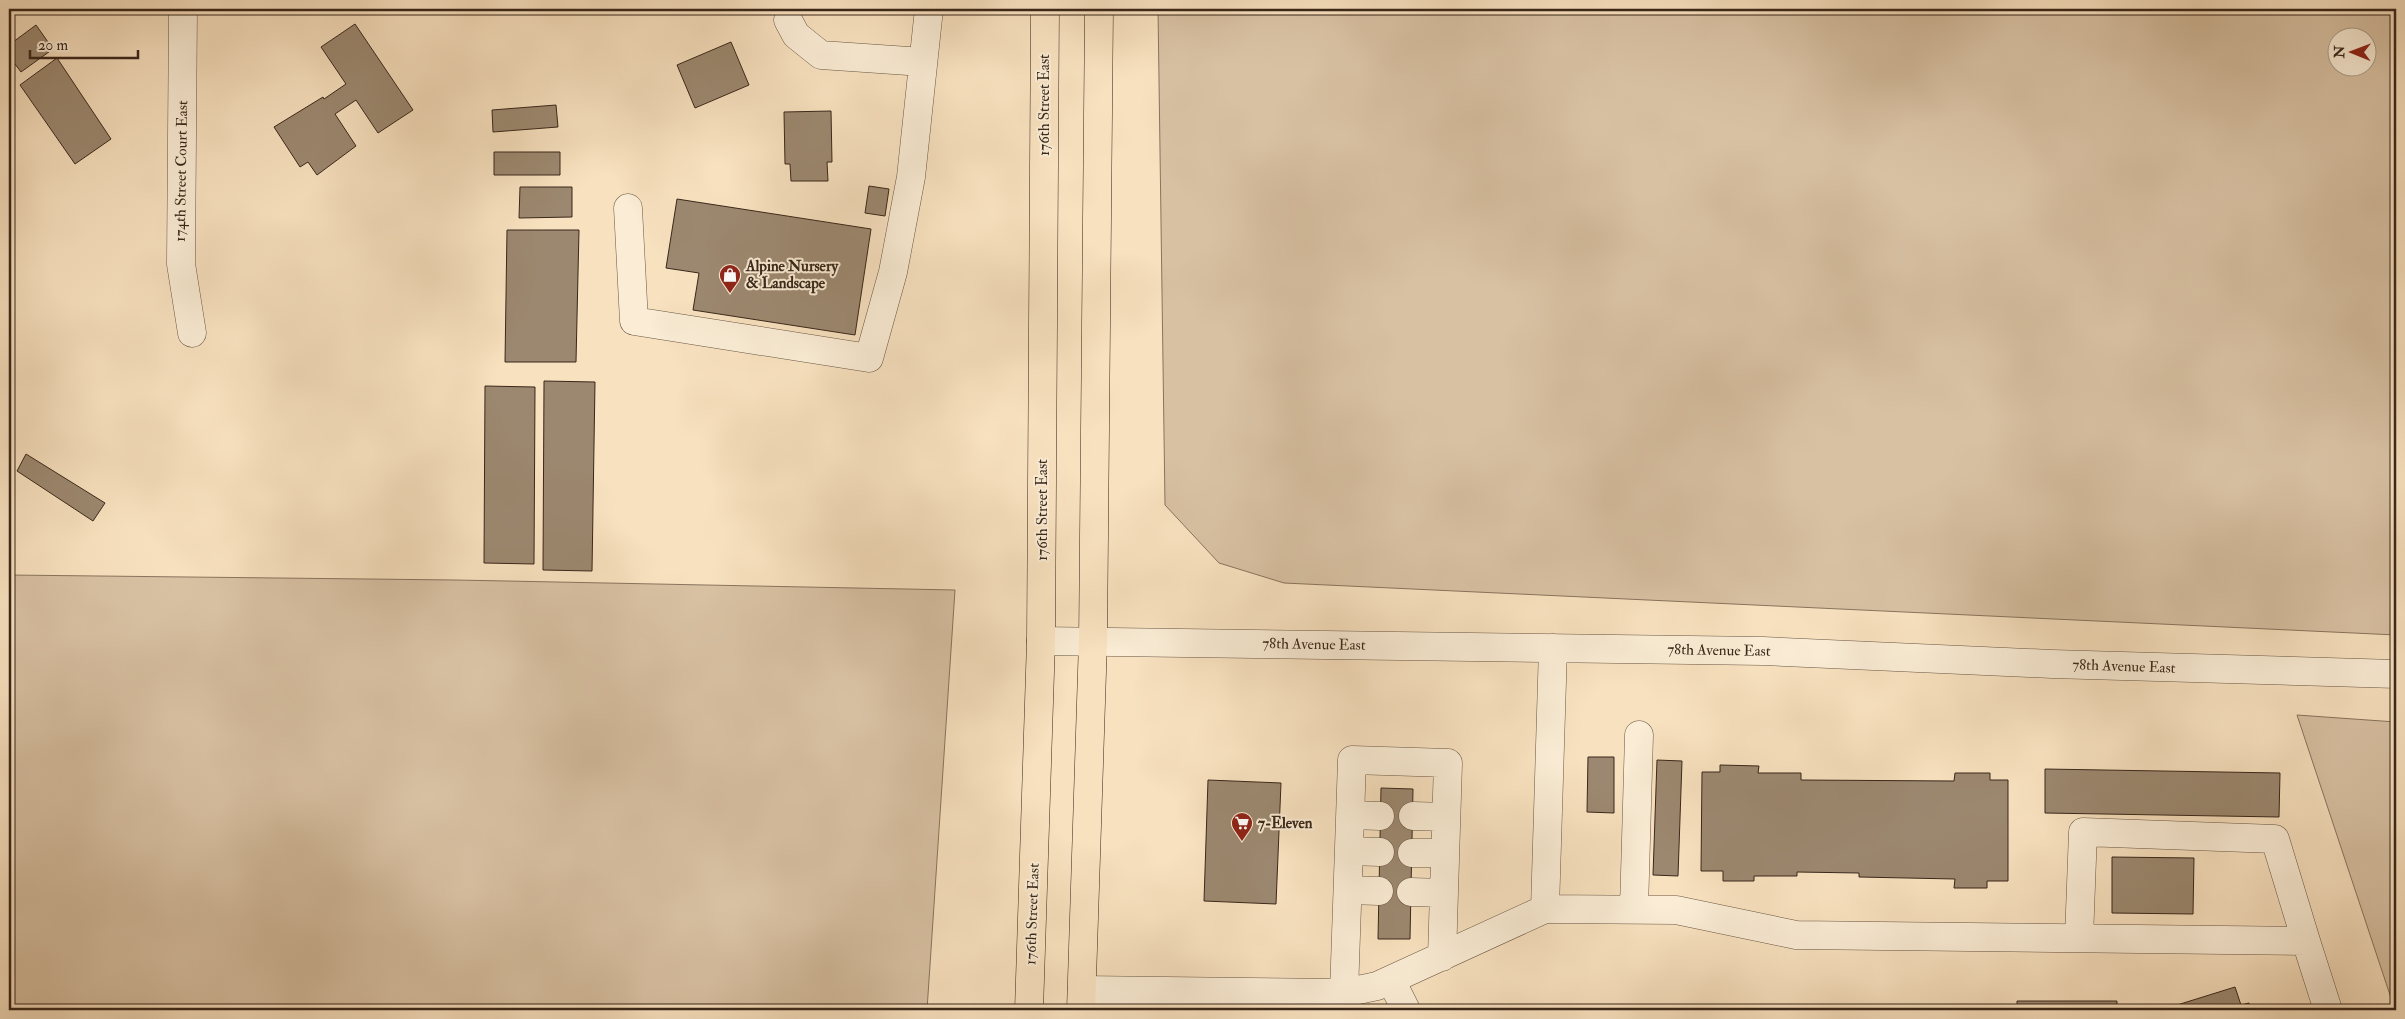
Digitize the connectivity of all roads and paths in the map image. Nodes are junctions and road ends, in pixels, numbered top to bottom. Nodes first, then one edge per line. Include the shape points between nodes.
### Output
1 (183, 9) edge
2 (929, 9) edge
3 (1045, 9) edge
4 (1099, 9) edge
5 (788, 20) dead end
6 (923, 62) junction
7 (628, 208) dead end
8 (192, 333) dead end
9 (1041, 641) junction
10 (1092, 641) junction
11 (1553, 648) junction
12 (2396, 674) edge
13 (1639, 735) dead end
14 (1351, 815) junction
15 (1380, 816) dead end
16 (1413, 816) dead end
17 (1446, 817) junction
18 (1349, 851) junction
19 (1380, 852) dead end
20 (1412, 852) dead end
21 (1445, 853) junction
22 (1348, 890) junction
23 (1379, 891) dead end
24 (1411, 892) dead end
25 (1443, 892) junction
26 (1545, 909) junction
27 (1634, 909) junction
28 (2079, 938) junction
29 (2306, 941) junction
30 (1442, 957) junction
31 (1391, 980) junction
32 (1344, 993) junction
33 (1081, 1000) edge
34 (1029, 1010) edge
35 (1406, 1010) edge
36 (2328, 1010) edge

1 - 8 street, 174th Street Court East via 180,264
2 - 6 street
3 - 9 main road, 176th Street East
4 - 10 main road
5 - 6 street via 796,35 821,55
6 - 7 street via 911,177 893,272 869,358 634,321
9 - 10 street, 78th Avenue East
9 - 34 main road, 176th Street East
10 - 11 street, 78th Avenue East
10 - 33 main road
11 - 12 street, 78th Avenue East via 1763,651
11 - 26 street
13 - 27 street
14 - 15 street
14 - 17 street via 1352,760 1448,763
14 - 18 street
16 - 17 street
17 - 21 street
18 - 19 street
18 - 22 street
20 - 21 street
21 - 25 street
22 - 23 street
22 - 32 street
24 - 25 street
25 - 30 street
26 - 27 street
26 - 30 street
27 - 28 street via 1676,910 1796,935
28 - 29 street
28 - 29 street via 2083,832 2275,839
29 - 36 street
30 - 31 street
31 - 32 street via 1363,991
31 - 35 street
32 - 33 street

